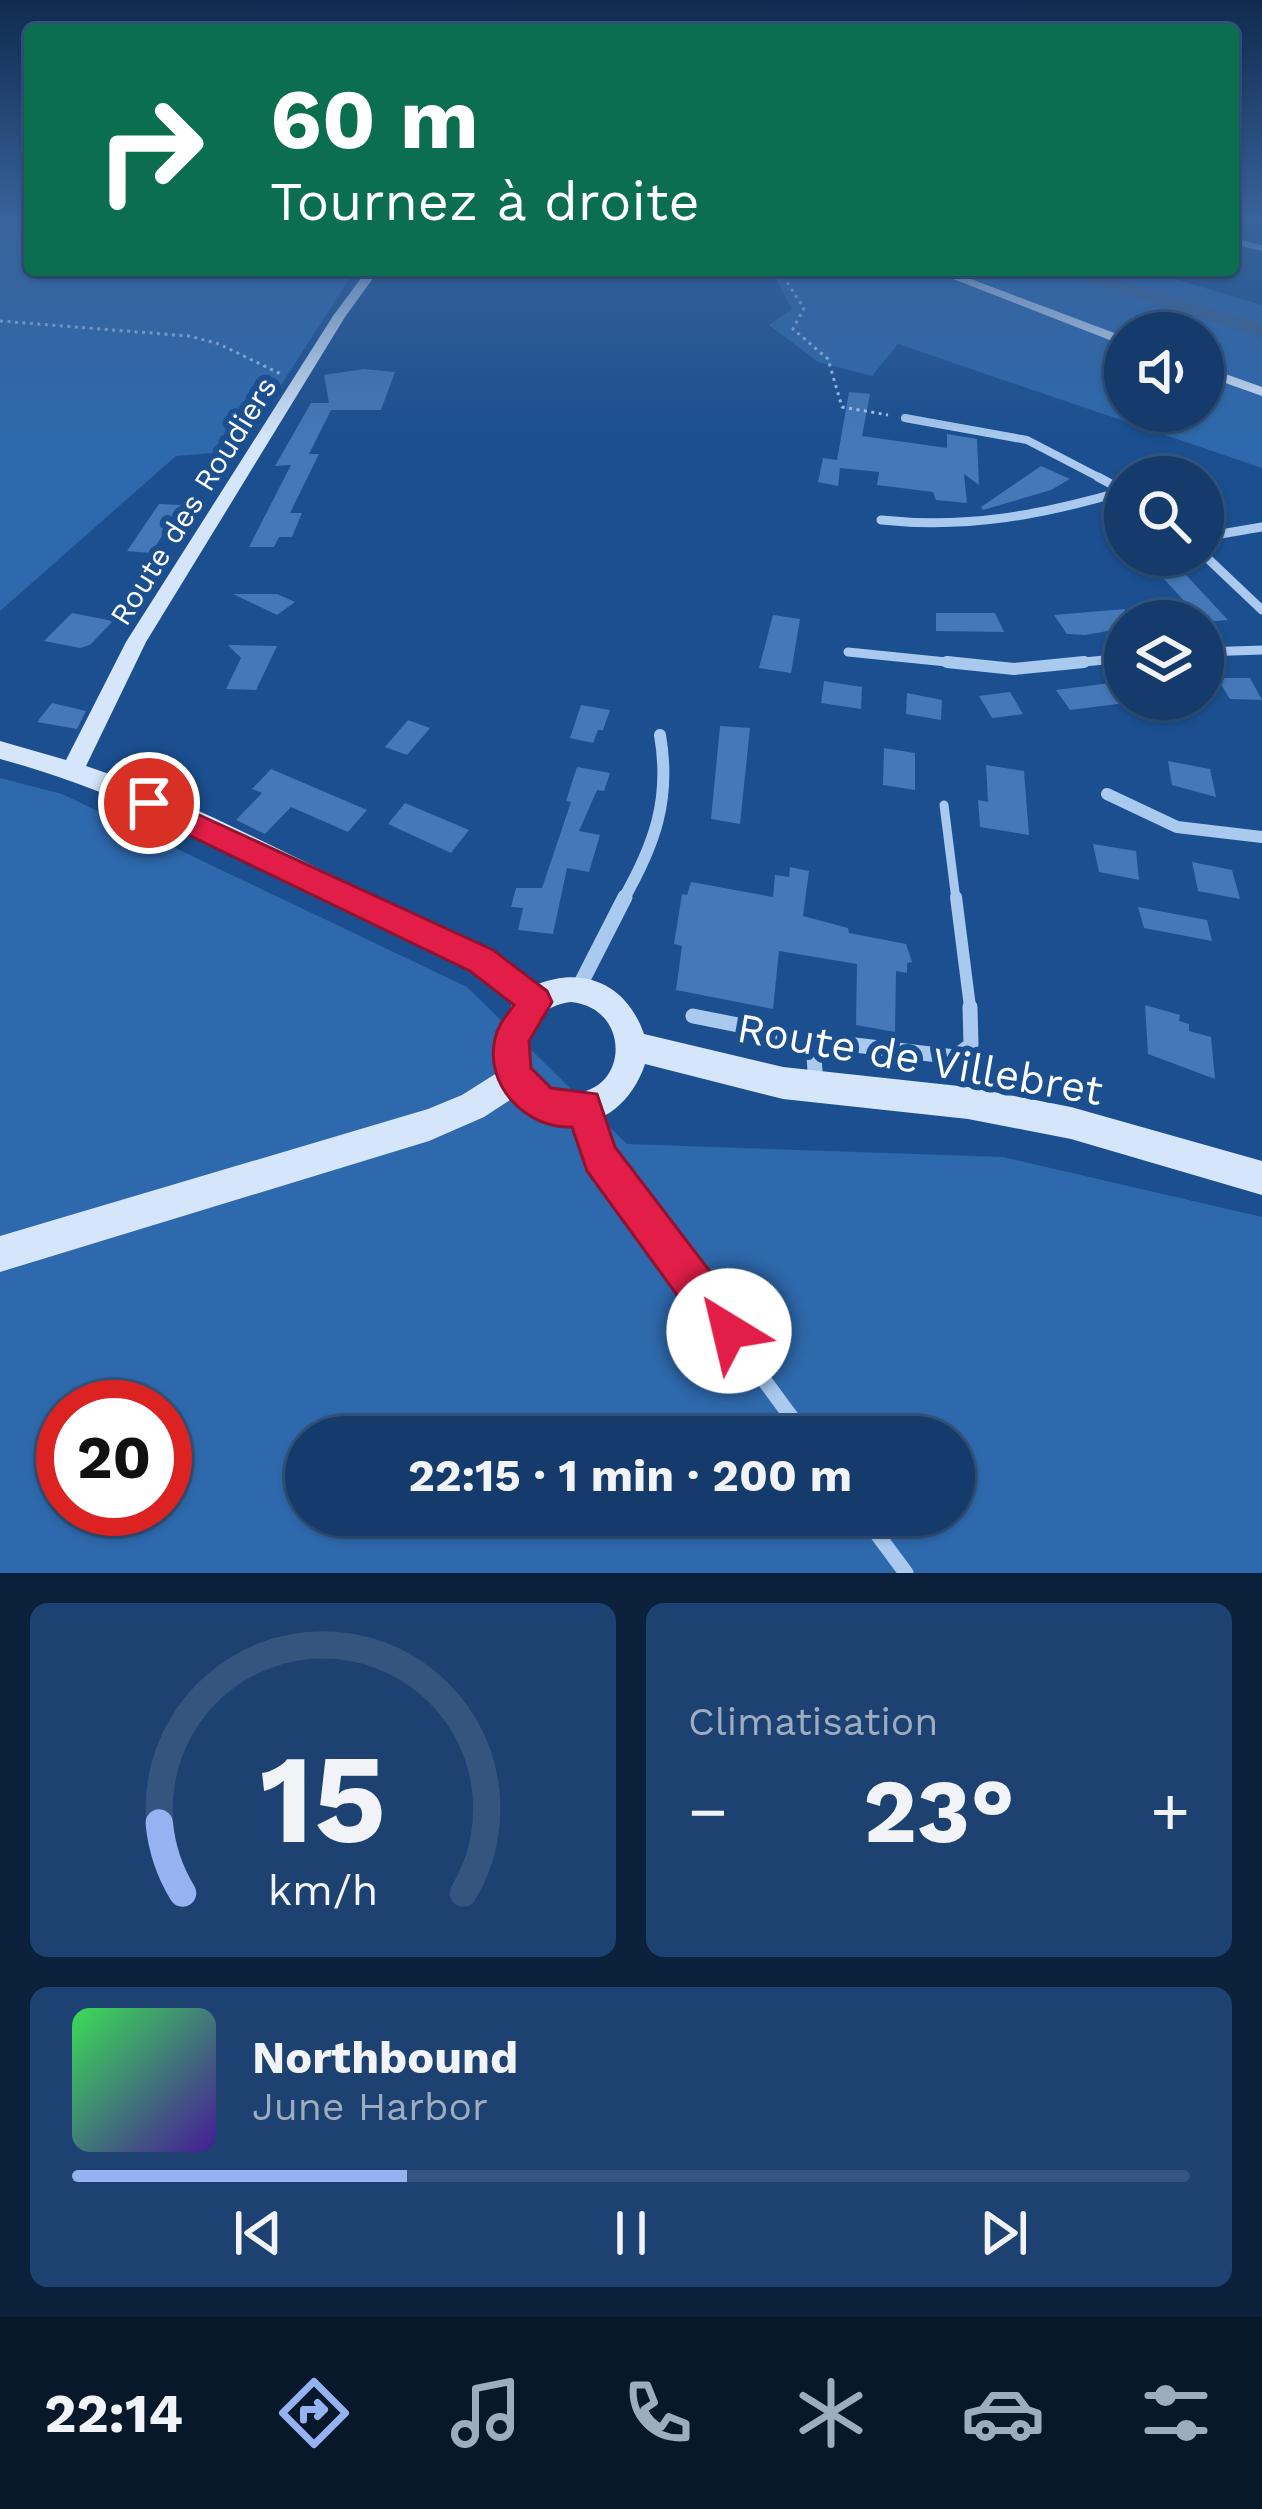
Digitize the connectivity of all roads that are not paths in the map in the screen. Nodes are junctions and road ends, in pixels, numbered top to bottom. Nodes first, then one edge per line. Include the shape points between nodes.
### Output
1 (358, 292) edge
2 (995, 292) edge
3 (1104, 334) edge
4 (1224, 378) edge
5 (1262, 392) edge
6 (905, 418) road end
7 (1104, 481) edge
8 (1104, 497) edge
9 (881, 520) dead end
10 (1262, 527) edge
11 (1224, 533) edge
12 (1224, 574) edge
13 (1262, 610) edge
14 (1262, 650) edge
15 (1224, 651) edge
16 (848, 652) dead end
17 (1104, 660) edge
18 (660, 735) dead end
19 (0, 750) edge
20 (73, 769) junction
21 (1106, 794) dead end
22 (944, 805) dead end
23 (1262, 837) edge
24 (577, 990) junction
25 (535, 1002) junction
26 (970, 1007) joint
27 (693, 1016) dead end
28 (813, 1040) junction
29 (632, 1046) junction
30 (516, 1078) junction
31 (816, 1088) junction
32 (584, 1107) junction
33 (1262, 1178) edge
34 (0, 1253) edge
35 (790, 1416) edge
36 (879, 1536) edge
37 (906, 1573) edge

1 - 20 street, Route des Roudiers via 136,642
2 - 3 street
4 - 5 street
6 - 7 street via 1028,440
8 - 9 street via 993,526
10 - 11 street
12 - 13 street
14 - 15 street
16 - 17 street via 1013,669
18 - 24 street via 669,781 656,839 590,952
19 - 20 street
20 - 25 street via 482,960
21 - 23 street via 1177,827
22 - 26 lane
24 - 25 street
24 - 29 street via 617,1008
25 - 30 street via 512,1037
26 - 28 street via 971,1045 955,1057
27 - 28 street
28 - 31 street
29 - 31 street, Route de Villebret
29 - 32 street via 619,1084
30 - 32 street via 544,1105
30 - 34 street via 429,1125
31 - 33 street, Route de Villebret via 1050,1119
32 - 35 lane via 600,1158
36 - 37 lane

